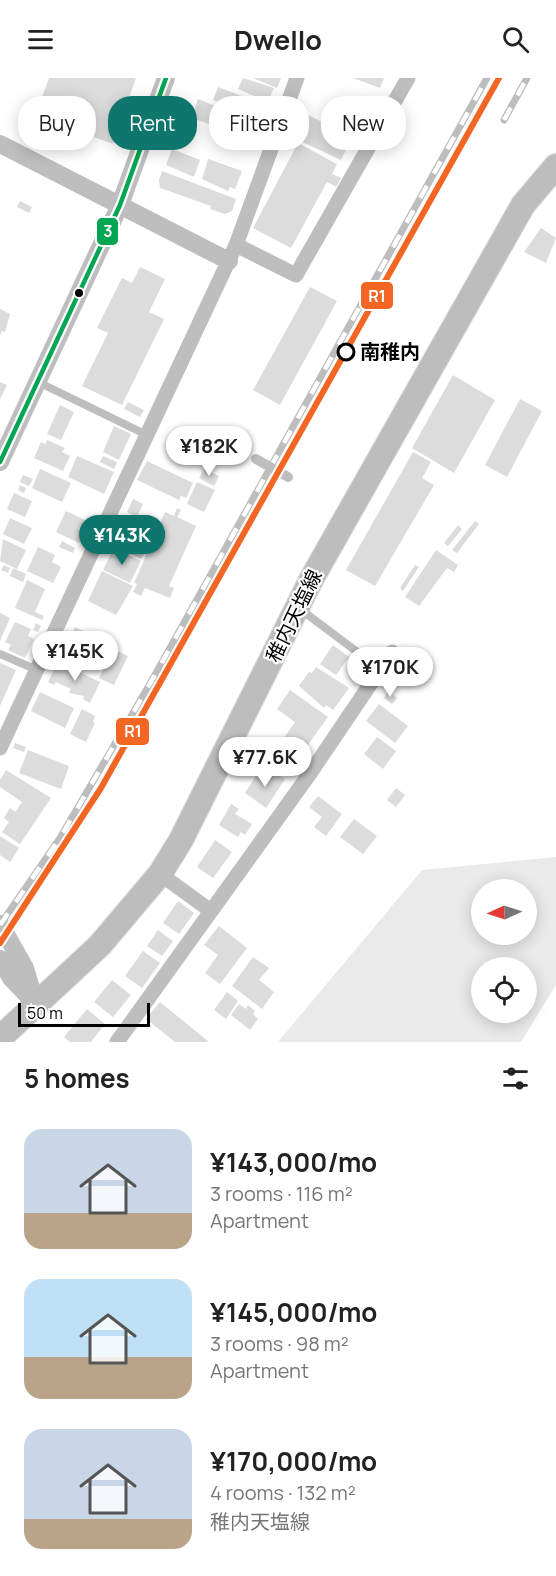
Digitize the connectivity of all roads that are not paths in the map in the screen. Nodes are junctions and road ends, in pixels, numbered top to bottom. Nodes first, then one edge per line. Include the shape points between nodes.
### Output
1 (166, 78) edge
2 (297, 78) edge
3 (408, 78) edge
4 (0, 144) edge
5 (556, 166) edge
6 (120, 205) junction
7 (232, 253) junction
8 (37, 382) junction
9 (147, 435) junction
10 (256, 459) dead end
11 (0, 462) edge
12 (288, 477) dead end
13 (298, 608) junction
14 (392, 652) dead end
15 (0, 654) edge
16 (380, 669) junction
17 (37, 670) junction
18 (0, 748) edge
19 (160, 874) junction
20 (212, 912) junction
21 (0, 924) edge
22 (0, 959) edge
23 (36, 1005) junction
24 (4, 1039) edge
25 (117, 1042) edge

1 - 6 street
2 - 7 street
3 - 7 street via 296,275
4 - 6 street
5 - 13 main road, 稚内天塩線 via 523,205
6 - 7 street
6 - 8 street
7 - 9 street
8 - 9 lane
8 - 11 street
9 - 17 street
10 - 12 street, bridge
13 - 16 lane
13 - 19 main road, 稚内天塩線
14 - 16 street
15 - 17 lane
16 - 20 street
17 - 18 street
19 - 20 street
19 - 23 main road, 稚内天塩線 via 100,945
20 - 25 street
21 - 23 street via 25,968
22 - 23 street via 11,978
23 - 24 main road, 稚内天塩線

